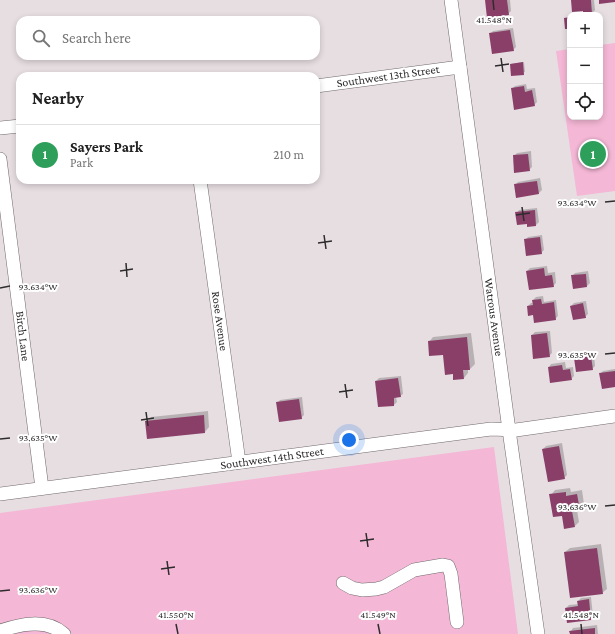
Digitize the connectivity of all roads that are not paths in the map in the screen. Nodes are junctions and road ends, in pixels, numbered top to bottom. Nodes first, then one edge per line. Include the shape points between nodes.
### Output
1 (451, 0) edge
2 (460, 67) junction
3 (320, 85) edge
4 (16, 126) edge
5 (0, 128) edge
6 (0, 159) edge
7 (201, 184) edge
8 (615, 416) edge
9 (509, 430) junction
10 (239, 462) junction
11 (42, 488) junction
12 (0, 494) edge
13 (343, 583) dead end
14 (457, 622) dead end
15 (0, 632) edge
16 (64, 634) edge
17 (538, 634) edge

1 - 2 street, Watrous Avenue
2 - 3 street, Southwest 13th Street
2 - 9 street, Watrous Avenue
4 - 5 street
6 - 11 street, Birch Lane
7 - 10 street, Rose Avenue
8 - 9 street, Southwest 14th Street
9 - 10 street, Southwest 14th Street via 491,429
9 - 17 street, Watrous Avenue
10 - 11 street, Southwest 14th Street
11 - 12 street, Southwest 14th Street
13 - 14 street via 362,590 376,589 414,570 448,566
15 - 16 street via 32,623 51,627

